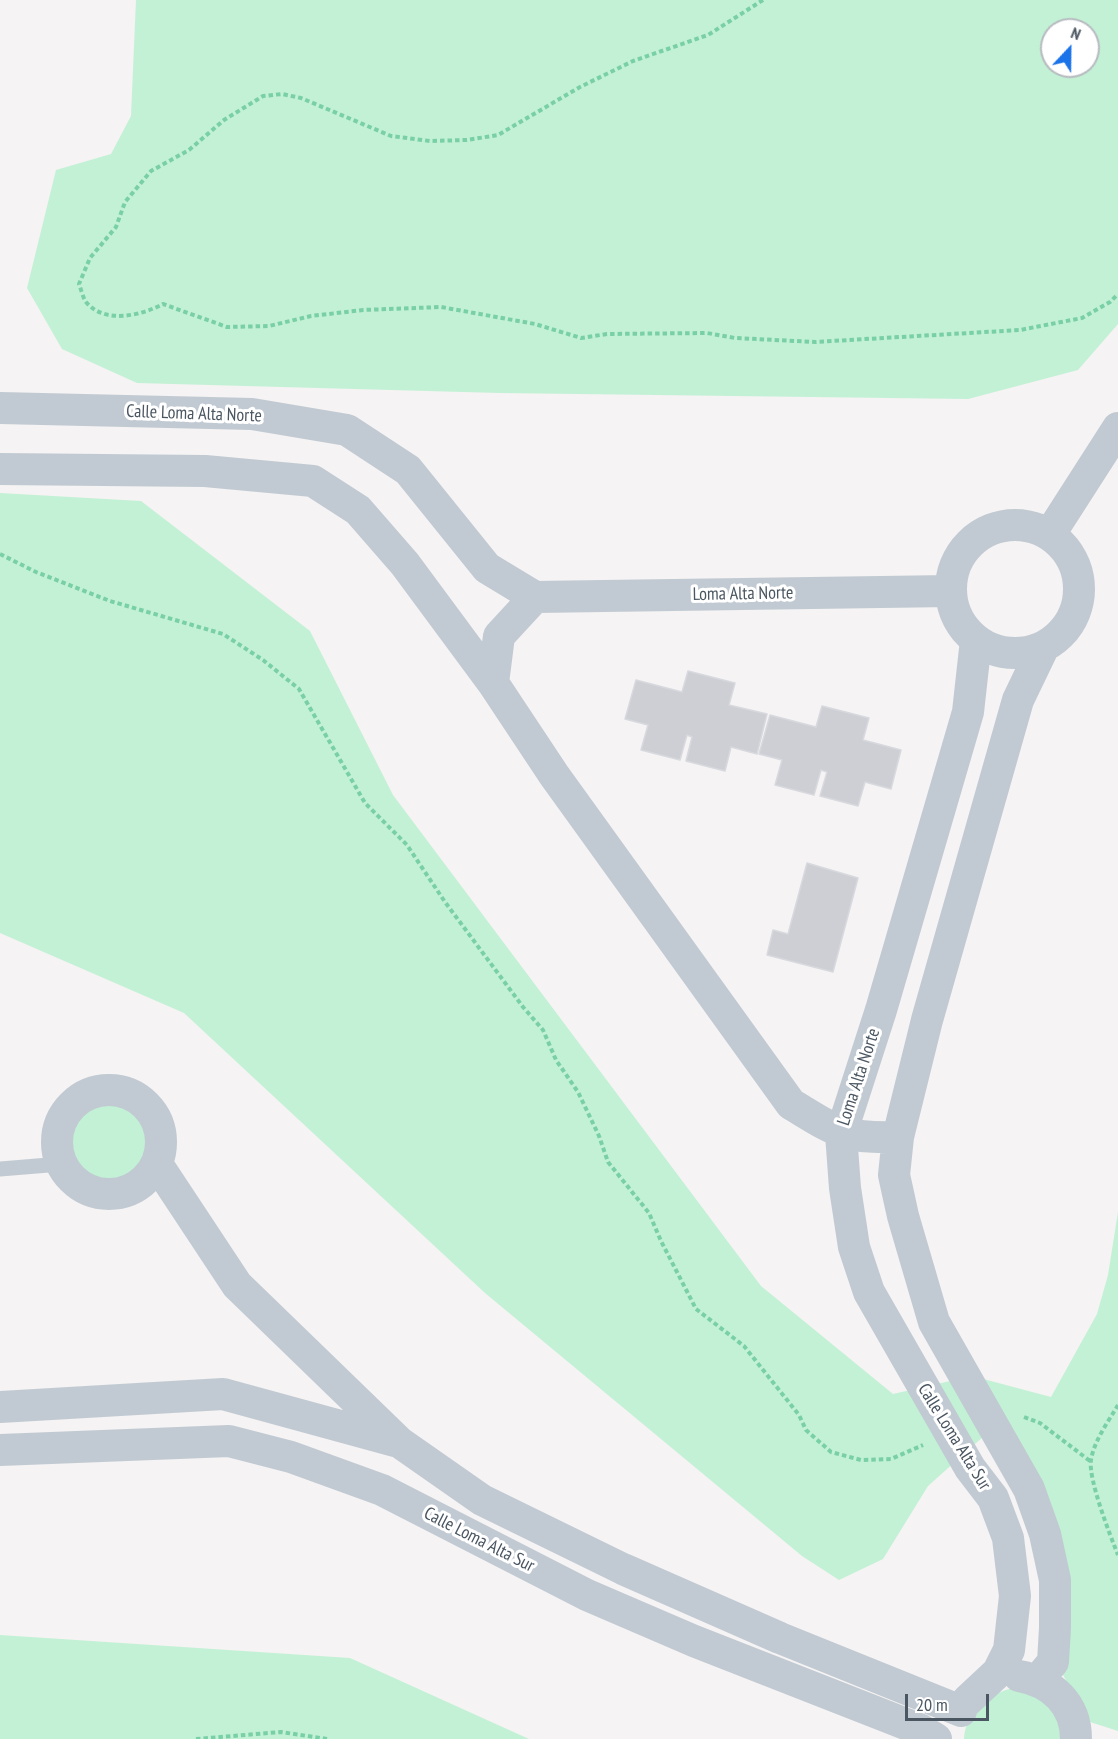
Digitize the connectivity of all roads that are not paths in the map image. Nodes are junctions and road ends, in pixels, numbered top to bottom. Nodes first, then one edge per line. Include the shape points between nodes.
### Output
1 (0, 408) edge
2 (1118, 428) edge
3 (0, 470) edge
4 (1050, 534) junction
5 (950, 591) junction
6 (535, 597) junction
7 (976, 640) junction
8 (1043, 648) junction
9 (493, 683) junction
10 (841, 1134) junction
11 (898, 1137) junction
12 (61, 1164) junction
13 (157, 1164) junction
14 (0, 1170) edge
15 (0, 1407) edge
16 (399, 1442) junction
17 (0, 1450) edge
18 (382, 1490) junction
19 (1038, 1680) junction
20 (961, 1717) edge
21 (1082, 1738) edge
22 (936, 1739) edge

1 - 6 street, Calle Loma Alta Norte via 252,414 347,430 408,470 487,568
2 - 4 street
3 - 9 street via 205,471 313,481 358,510 405,564
4 - 5 street via 1032,526 992,528 961,553
4 - 8 street via 1070,556 1080,584 1072,621
5 - 6 street, Loma Alta Norte
5 - 7 street via 958,618
6 - 9 street via 499,636
7 - 8 street via 1009,653
7 - 10 street, Loma Alta Norte via 969,712
8 - 11 street via 1018,700 927,1020
9 - 10 street, Loma Alta Norte via 554,775 790,1104
10 - 11 street
10 - 20 street, Calle Loma Alta Sur via 854,1246 869,1292 970,1468 993,1498 1008,1538 1015,1587 1009,1650 998,1672
11 - 19 street, Calle Loma Alta Sur via 894,1174 934,1322 1029,1489 1045,1534 1055,1580 1053,1662
12 - 13 street via 84,1189 101,1194 118,1194 134,1188 148,1178
12 - 13 street via 57,1130 64,1114 90,1092 108,1089 141,1100 153,1113 162,1146
12 - 14 lane
13 - 16 street, Calle Loma Alta Sur via 237,1285
15 - 16 street, Calle Loma Alta Sur via 223,1394
16 - 18 street
16 - 20 street, Calle Loma Alta Sur via 482,1500 623,1569
17 - 18 street, Calle Loma Alta Sur via 229,1441 291,1457
18 - 22 street, Calle Loma Alta Sur via 587,1595
19 - 20 street via 1019,1676 983,1687
19 - 21 street via 1058,1692

